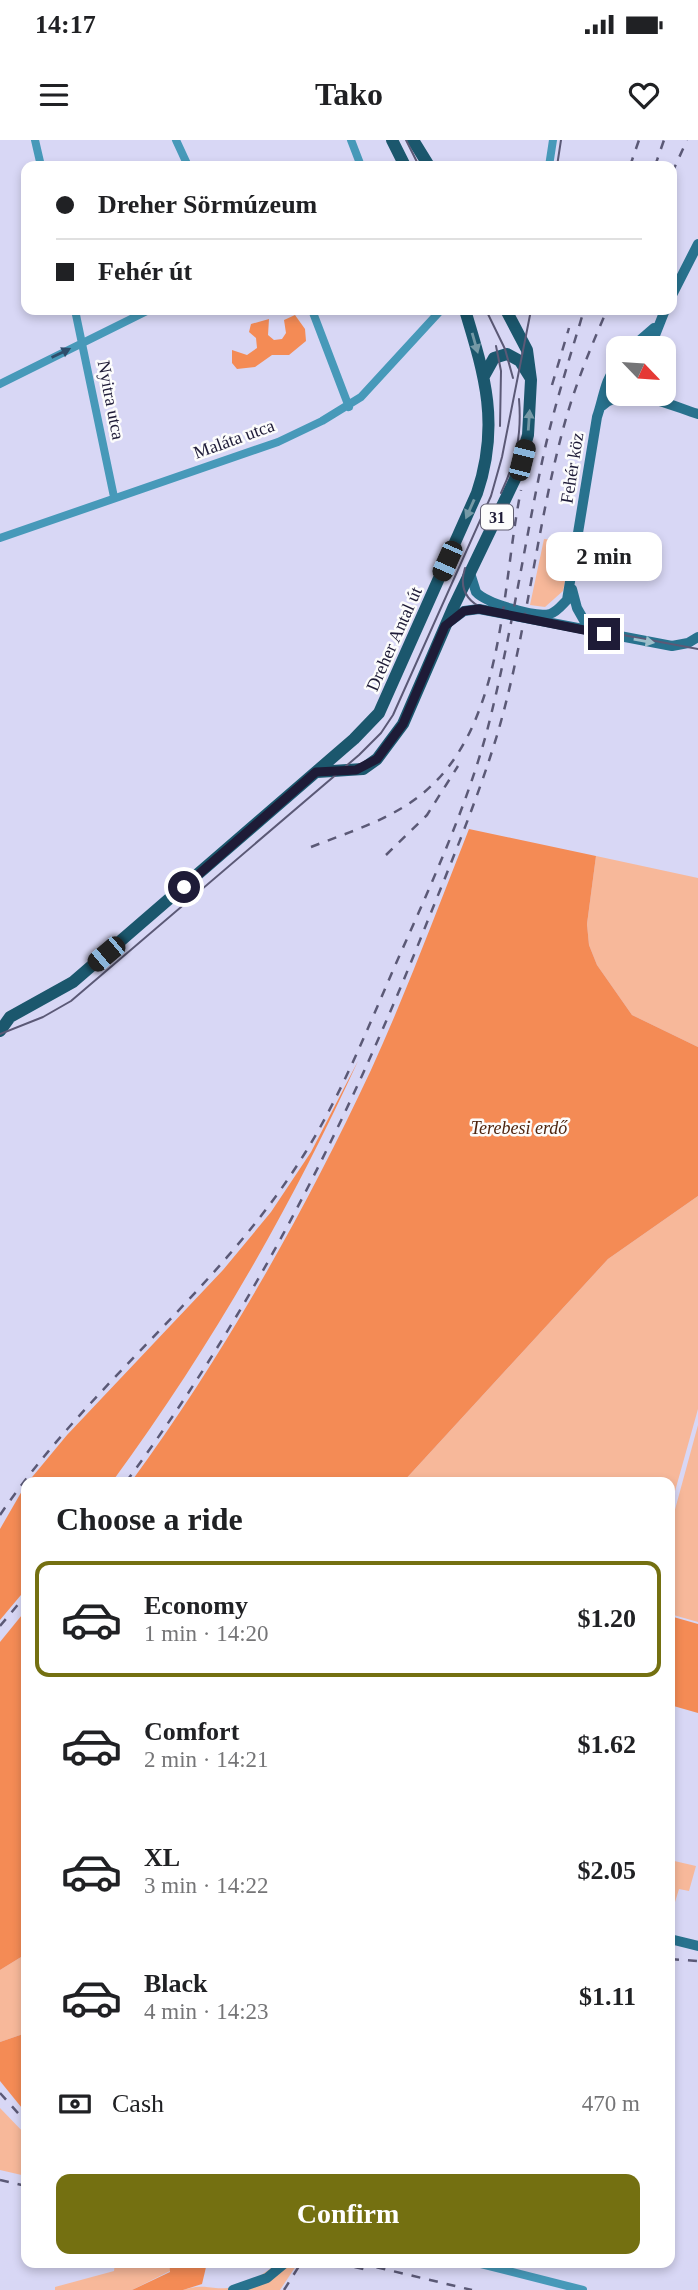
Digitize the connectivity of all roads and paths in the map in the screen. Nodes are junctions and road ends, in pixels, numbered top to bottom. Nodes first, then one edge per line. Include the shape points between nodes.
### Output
1 (35, 140) edge
2 (176, 140) edge
3 (351, 140) edge
4 (392, 140) edge
5 (413, 140) edge
6 (553, 140) edge
7 (40, 161) edge
8 (186, 161) edge
9 (359, 161) edge
10 (402, 161) edge
11 (426, 161) edge
12 (549, 161) edge
13 (698, 244) edge
14 (677, 285) edge
15 (76, 315) edge
16 (139, 315) edge
17 (314, 315) edge
18 (437, 315) edge
19 (466, 315) edge
20 (509, 315) edge
21 (662, 315) edge
22 (656, 326) junction
23 (645, 336) edge
24 (653, 336) edge
25 (83, 343) junction
26 (484, 376) junction
27 (531, 380) junction
28 (606, 383) edge
29 (0, 384) edge
30 (676, 405) edge
31 (603, 406) junction
32 (349, 407) junction
33 (681, 409) junction
34 (698, 414) edge
35 (114, 497) junction
36 (0, 538) edge
37 (470, 573) junction
38 (571, 587) junction
39 (445, 626) junction
40 (590, 631) junction
41 (698, 637) edge
42 (354, 739) junction
43 (356, 770) junction
44 (316, 772) junction
45 (5, 1019) edge
46 (0, 1031) edge
47 (675, 1941) edge
48 (698, 1946) edge
49 (279, 2268) edge
50 (497, 2268) edge
51 (233, 2290) edge
52 (583, 2290) edge

1 - 7 street
2 - 8 street
3 - 9 street
4 - 10 main road
5 - 11 main road
6 - 12 street
13 - 14 main road
15 - 25 street, Nyitra utca
16 - 25 street
17 - 32 street
18 - 32 street, Maláta utca
19 -> 26 main road, 31
20 - 27 main road, 31 via 527,350
21 - 22 main road
22 - 23 main road
22 - 24 main road
29 -> 25 street
25 - 35 street, Nyitra utca
26 - 27 main road via 494,358 507,354 522,364
26 -> 42 main road, Dreher Antal út / 31 via 491,433 477,493 387,701
37 -> 27 main road, 31 via 522,460
28 - 31 main road, Fehér köz
30 - 33 main road
31 - 33 main road via 614,397 628,395
31 - 38 main road, Fehér köz via 597,417
32 - 35 street, Maláta utca via 278,442
33 - 34 main road
35 - 36 street, Maláta utca
37 - 38 main road via 482,599 546,615 564,603
37 - 39 main road, 31
38 - 40 main road
39 - 40 main road via 464,611 479,609
39 - 43 main road, 31 via 403,724 377,759
40 -> 41 main road via 672,646
42 - 43 main road via 347,757
42 - 44 main road, Dreher Antal út / 31
43 - 44 main road
44 - 45 main road, Dreher Antal út / 31 via 73,982
45 - 46 main road, 31
47 - 48 main road
49 - 51 main road via 267,2278
50 - 52 street

